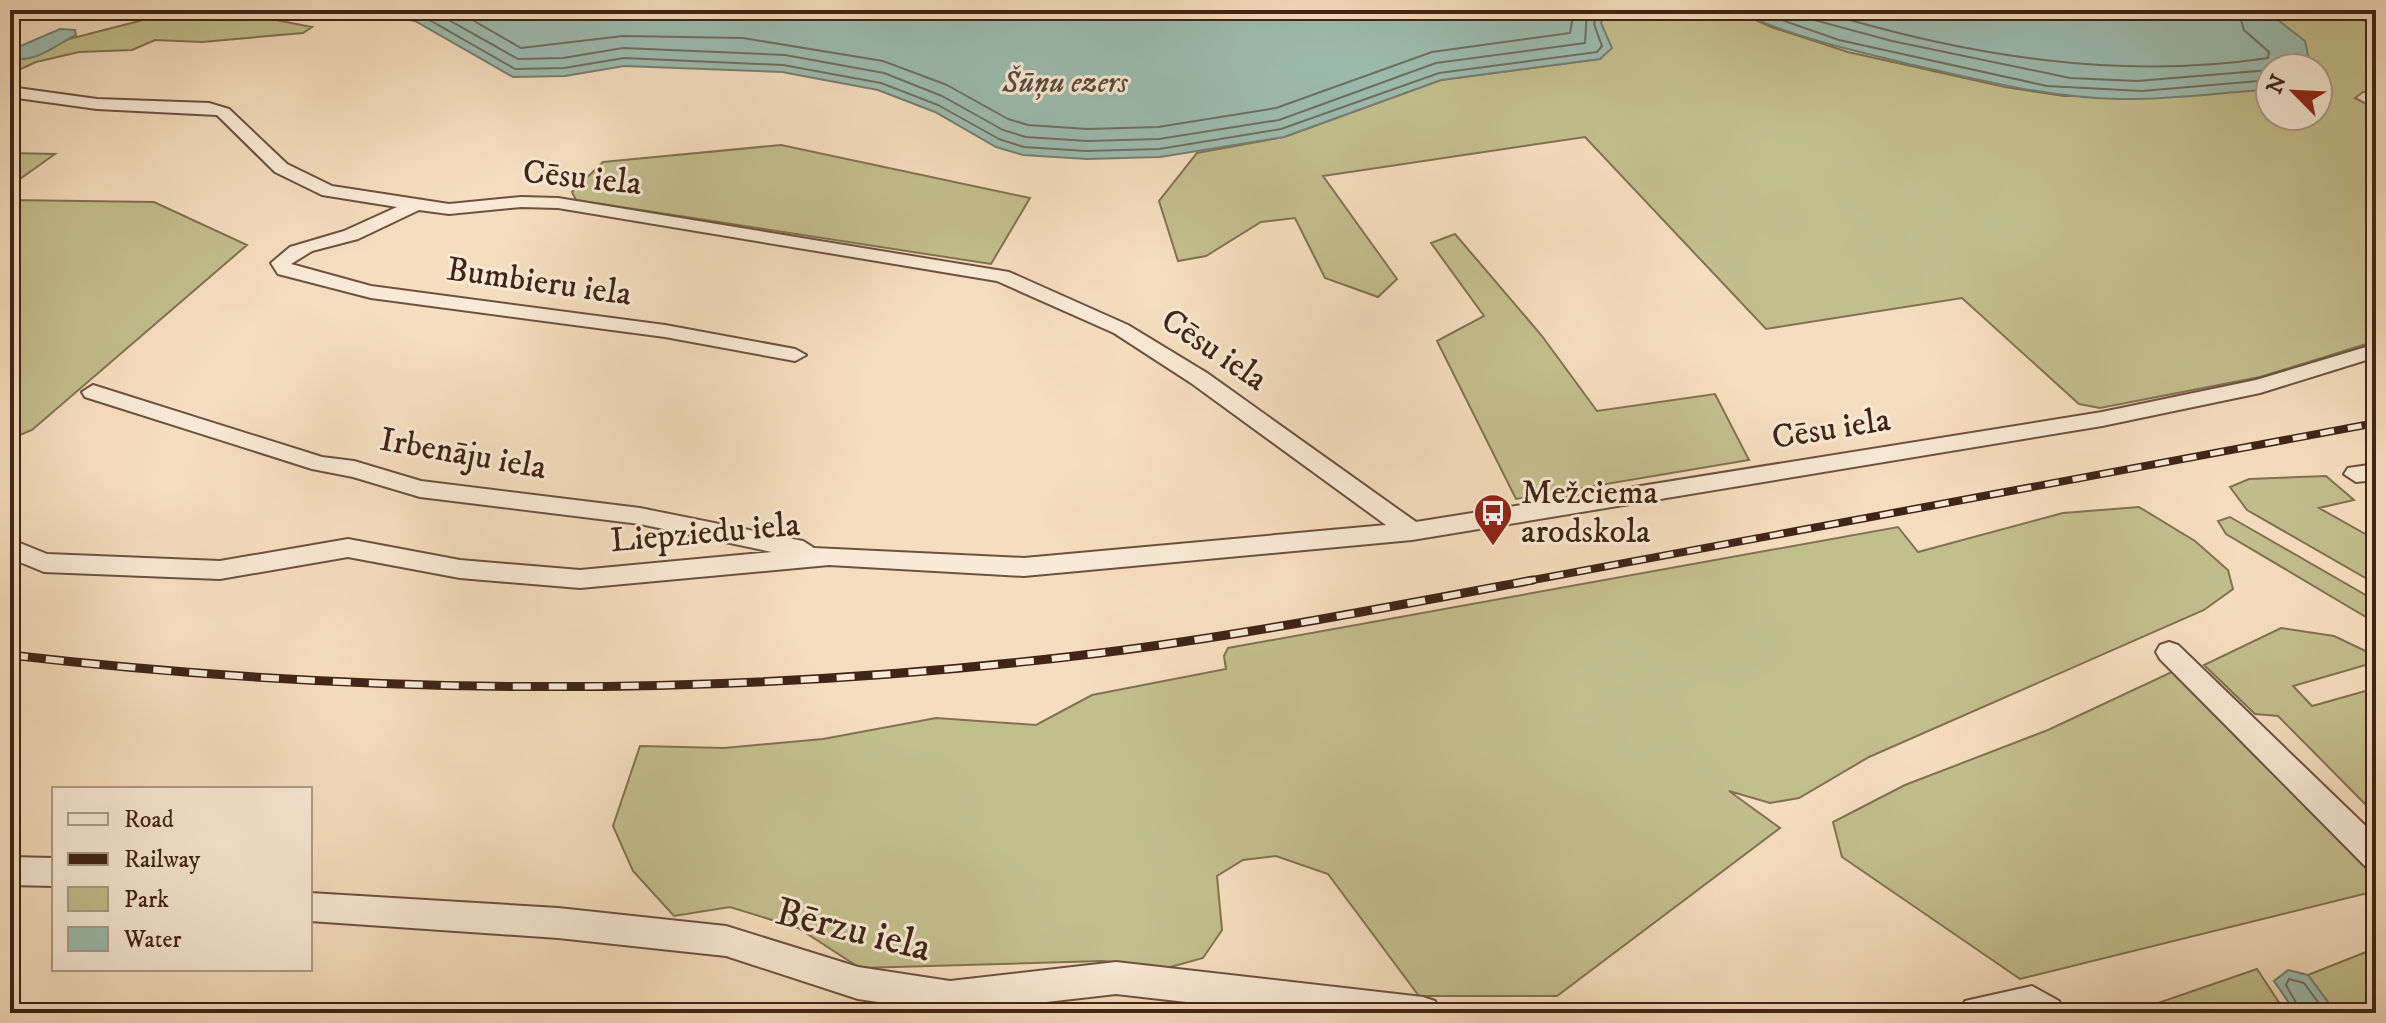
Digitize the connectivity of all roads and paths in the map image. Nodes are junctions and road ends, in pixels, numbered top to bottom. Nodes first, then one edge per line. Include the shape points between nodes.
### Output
1 (10, 92) edge
2 (415, 205) junction
3 (2376, 350) edge
4 (795, 355) dead end
5 (93, 392) dead end
6 (1412, 531) junction
7 (10, 548) edge
8 (829, 556) junction
9 (2169, 652) dead end
10 (2376, 856) edge
11 (10, 871) edge
12 (52, 872) edge
13 (312, 907) edge
14 (2039, 1008) edge
15 (1423, 1013) edge
16 (1977, 1013) edge

1 - 2 street, Cēsu iela via 97,104 209,108 223,112 281,168 328,191
2 - 4 street, Bumbieru iela via 349,236 308,245 281,263 285,270 371,292 665,331
2 - 6 street, Cēsu iela via 449,209 558,203 1002,276 1121,329
3 - 6 street, Cēsu iela via 2260,386 2102,419
5 - 8 street, Irbenāju iela via 320,464 420,489 640,516
6 - 8 street, Liepziedu iela via 1024,567
7 - 8 street, Liepziedu iela via 44,563 220,570 348,548 460,569 580,579
9 - 10 street
11 - 12 street
13 - 15 street, Bērzu iela via 558,923 726,941 858,983 950,997 1116,978
14 - 16 street

